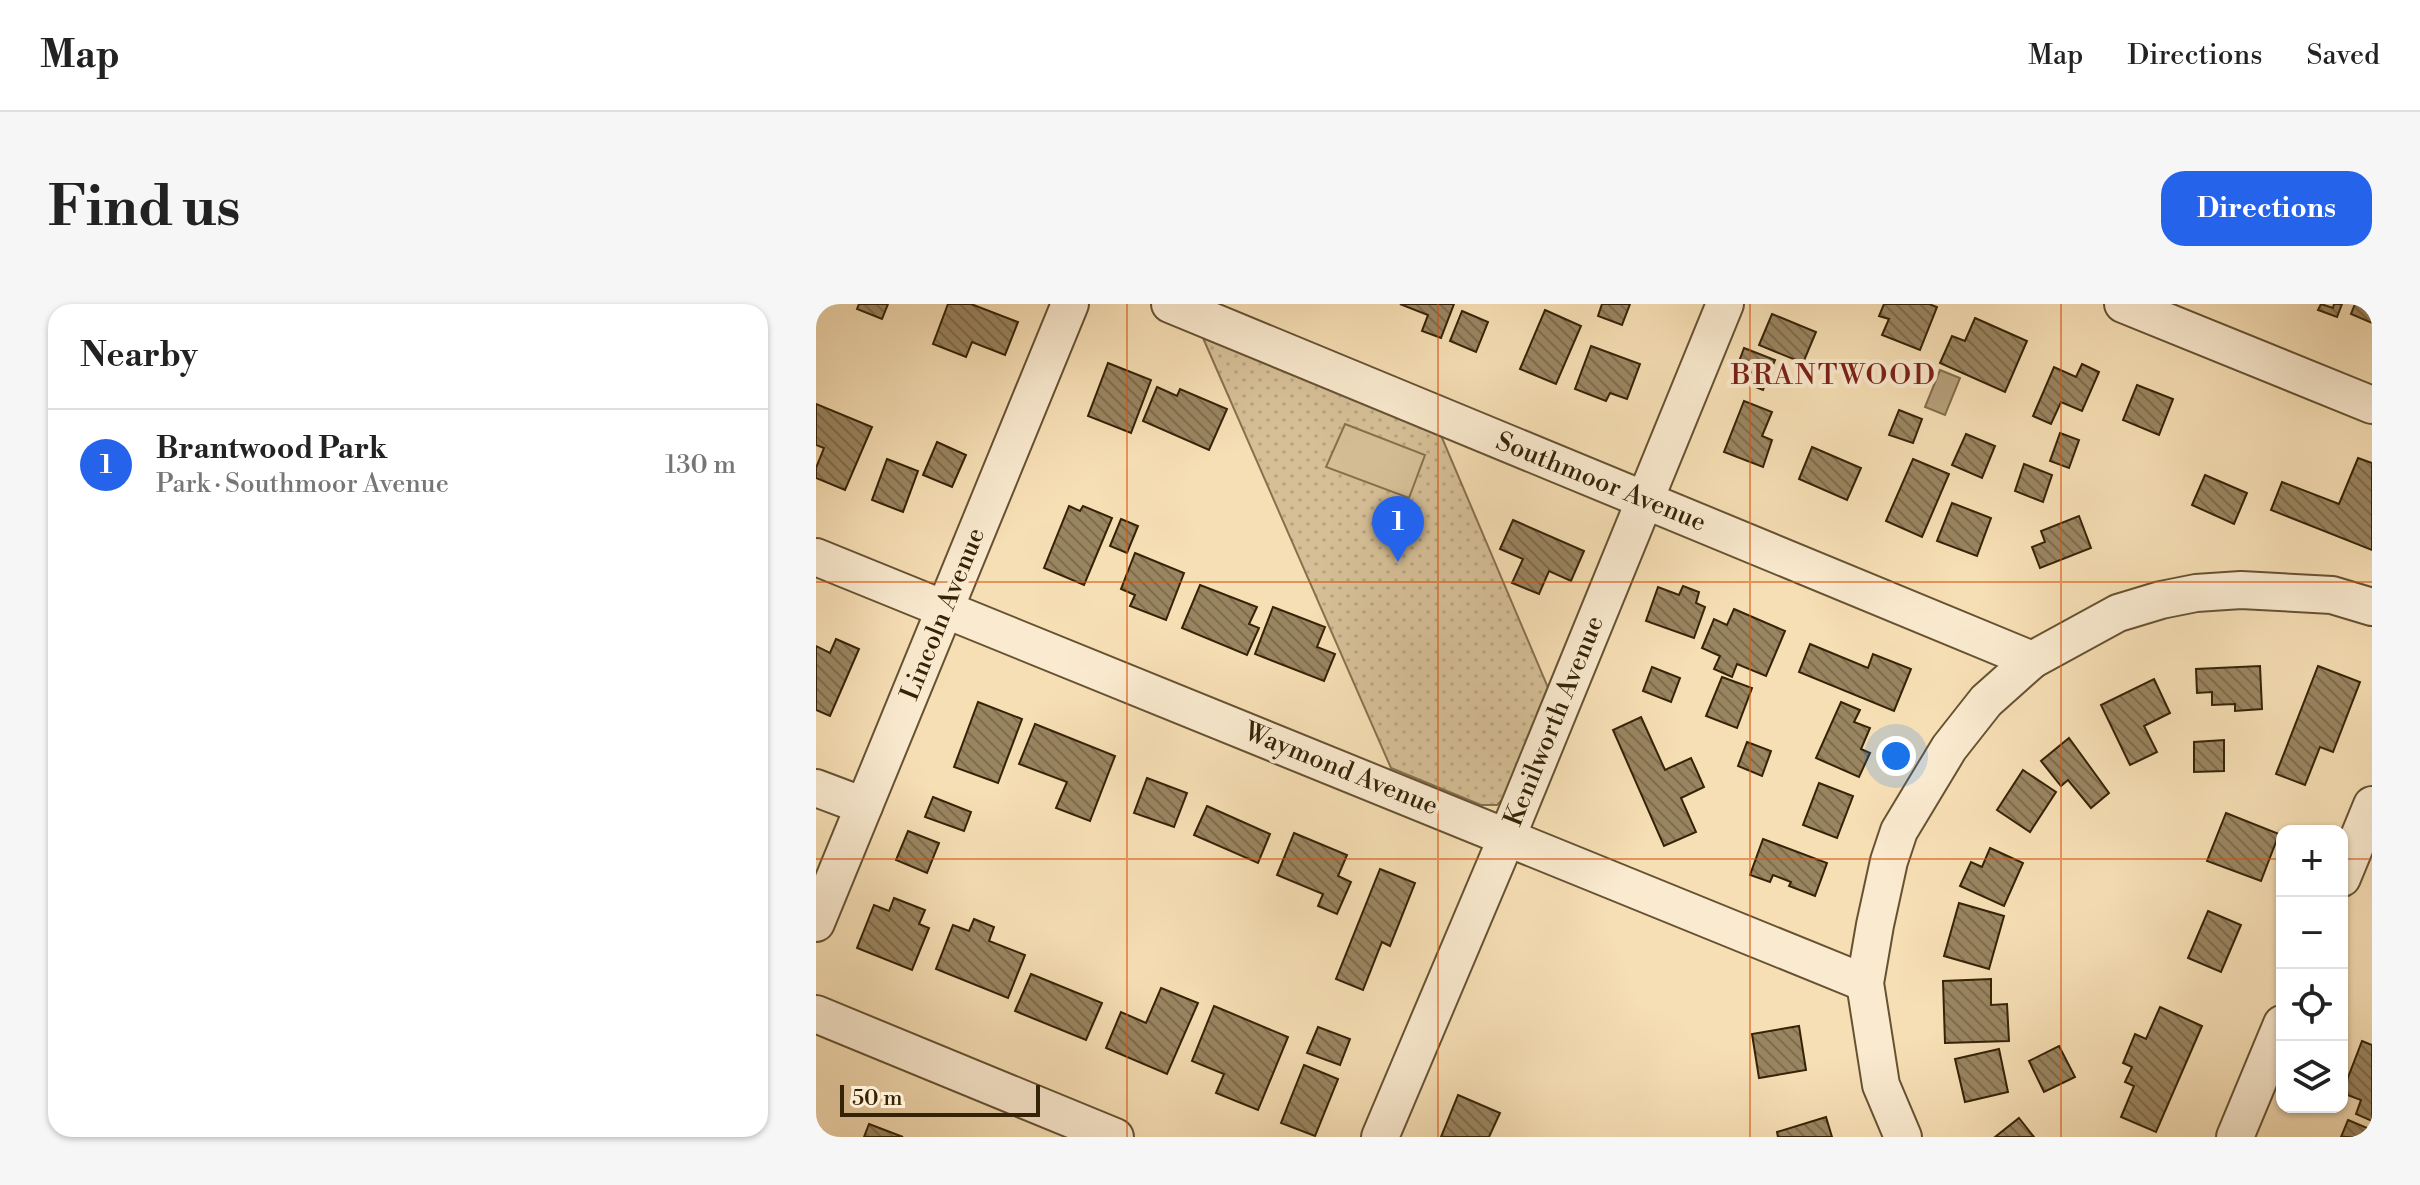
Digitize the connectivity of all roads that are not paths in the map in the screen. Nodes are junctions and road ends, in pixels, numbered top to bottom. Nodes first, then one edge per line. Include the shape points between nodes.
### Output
1 (1070, 304) edge
2 (1170, 304) edge
3 (1725, 304) edge
4 (2123, 304) edge
5 (2372, 405) edge
6 (1644, 499) junction
7 (816, 557) edge
8 (2372, 607) edge
9 (945, 608) junction
10 (2032, 660) junction
11 (816, 788) edge
12 (2372, 805) edge
13 (864, 806) junction
14 (1507, 837) junction
15 (2348, 863) edge
16 (816, 923) edge
17 (1865, 983) junction
18 (816, 1014) edge
19 (2276, 1038) edge
20 (1115, 1137) edge
21 (1380, 1137) edge
22 (1903, 1137) edge
23 (2235, 1137) edge

1 - 9 street, Lincoln Avenue
2 - 6 street, Southmoor Avenue
3 - 6 street, Kenilworth Avenue
4 - 5 street
6 - 10 street, Southmoor Avenue
6 - 14 street, Kenilworth Avenue
7 - 9 street, Waymond Avenue
8 - 10 street via 2332,595 2196,593 2118,613
9 - 13 street, Lincoln Avenue
9 - 14 street, Waymond Avenue
10 - 17 street via 1986,701 1949,748 1899,831
11 - 13 street
12 - 15 street
13 - 16 street, Lincoln Avenue
14 - 17 street, Waymond Avenue
14 - 21 street, Kenilworth Avenue
17 - 22 street via 1881,1085
18 - 20 street
19 - 23 street

